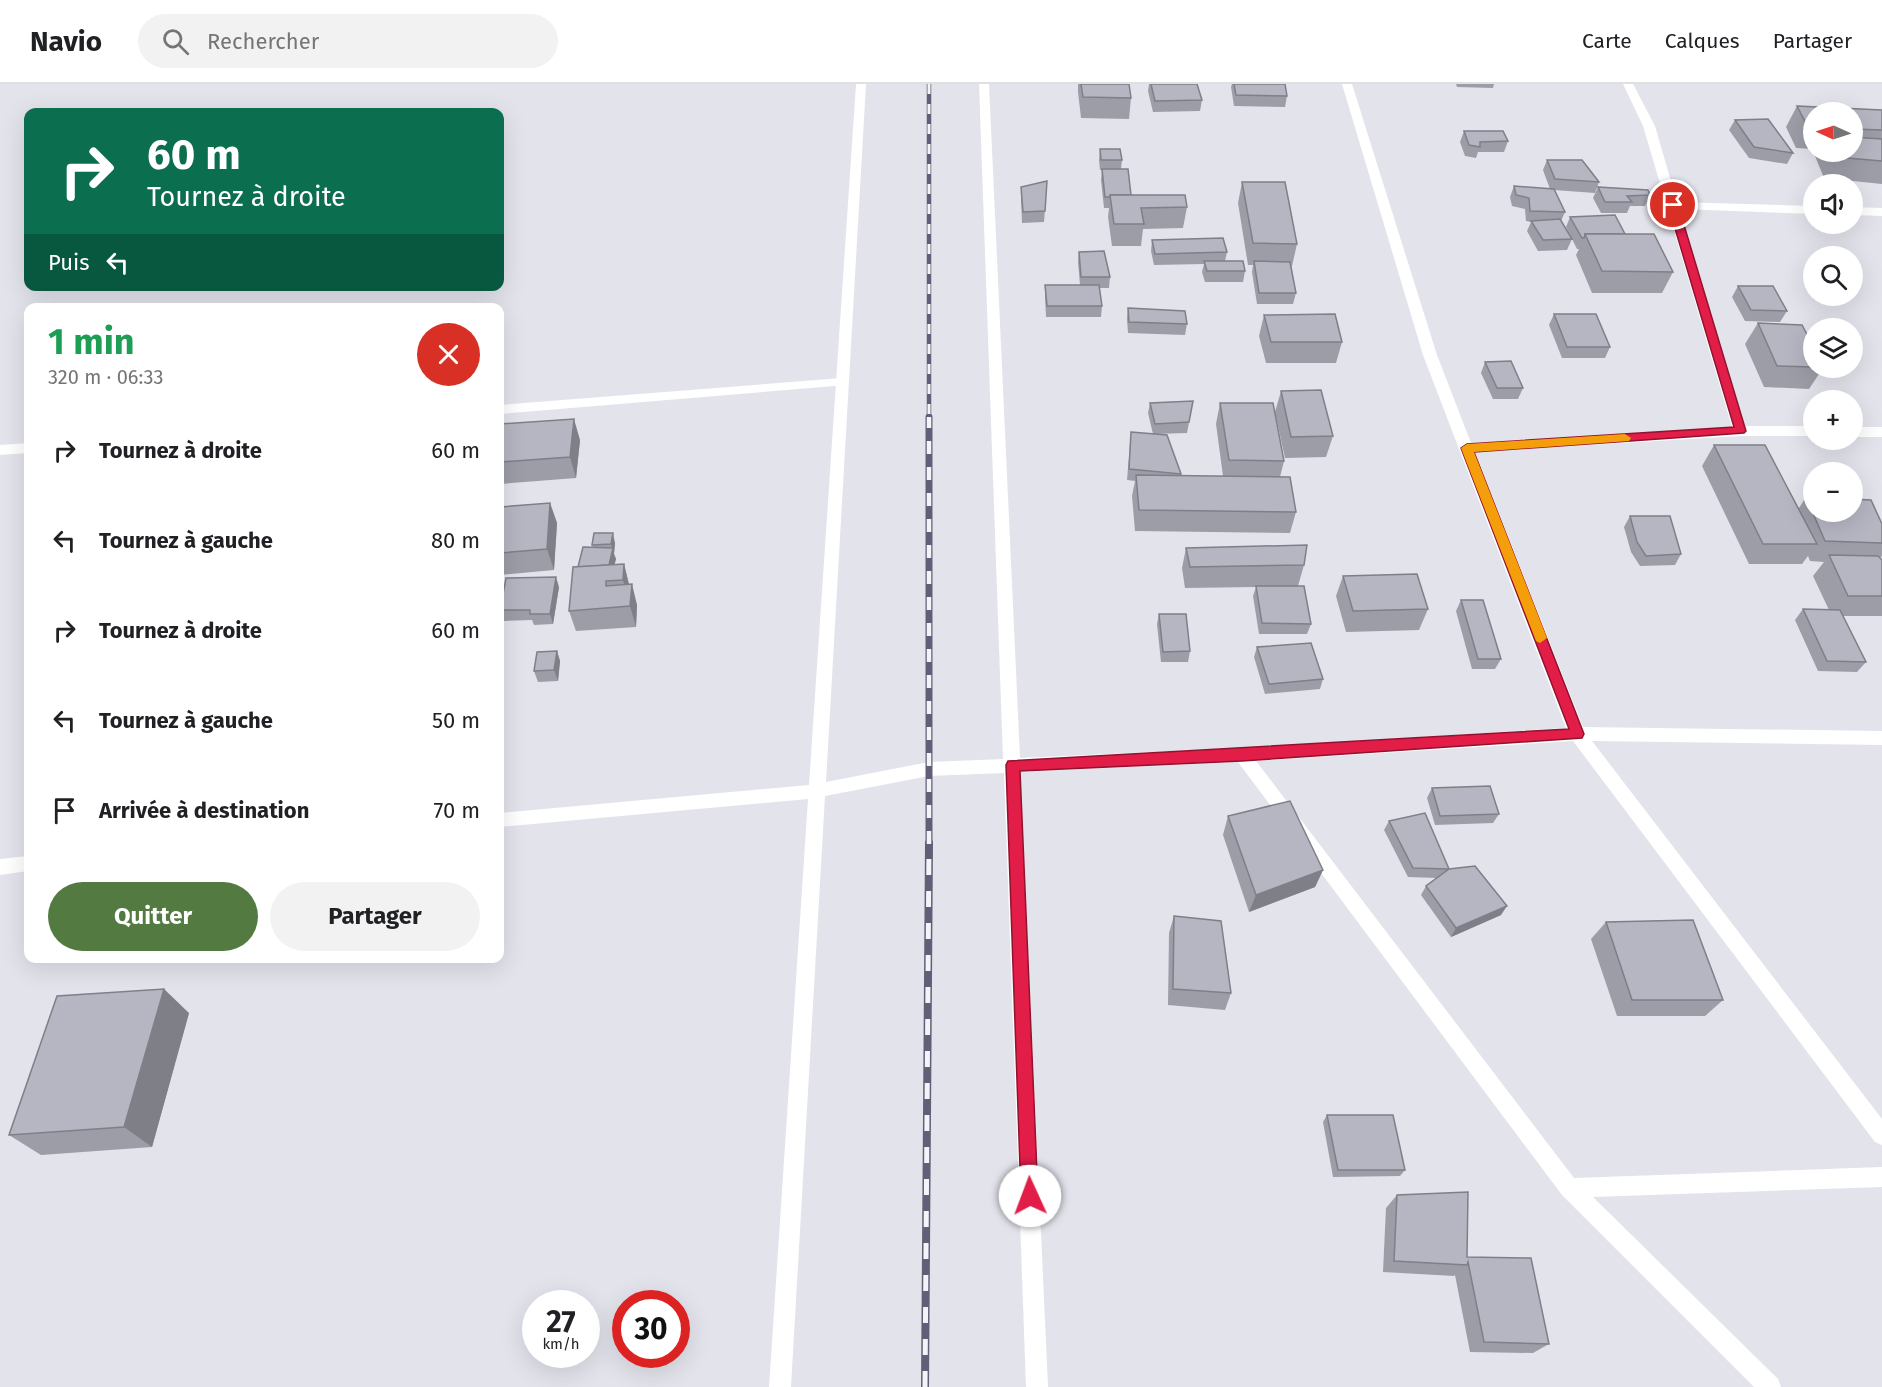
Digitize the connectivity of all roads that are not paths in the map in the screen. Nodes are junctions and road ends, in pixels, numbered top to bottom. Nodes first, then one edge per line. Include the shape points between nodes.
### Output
1 (861, 84) edge
2 (984, 84) edge
3 (1347, 84) edge
4 (1628, 84) edge
5 (1673, 205) junction
6 (1803, 210) edge
7 (1863, 211) edge
8 (1882, 212) edge
9 (842, 382) junction
10 (504, 410) edge
11 (1740, 431) junction
12 (1803, 431) edge
13 (1863, 432) edge
14 (1882, 432) edge
15 (24, 448) edge
16 (1467, 448) junction
17 (0, 450) edge
18 (1577, 734) junction
19 (1882, 738) edge
20 (1242, 755) junction
21 (1013, 765) junction
22 (816, 791) junction
23 (504, 820) edge
24 (24, 864) edge
25 (0, 867) edge
26 (1882, 1136) edge
27 (1882, 1177) edge
28 (1569, 1188) junction
29 (780, 1387) edge
30 (1037, 1387) edge
31 (1770, 1387) edge

1 - 9 street
2 - 21 street
3 - 16 street via 1430,355
4 - 5 street via 1649,126
5 - 6 street
5 - 11 street
7 - 8 street
9 - 10 street
9 - 22 street
11 - 12 street
11 - 16 street
13 - 14 street
15 - 17 street
16 - 18 street
18 - 19 street
18 - 20 street
18 - 26 street
20 - 21 street
20 - 28 street
21 - 22 street via 929,769
21 - 30 street
22 - 23 street
22 - 29 street
24 - 25 street
27 - 28 street
28 - 31 street

